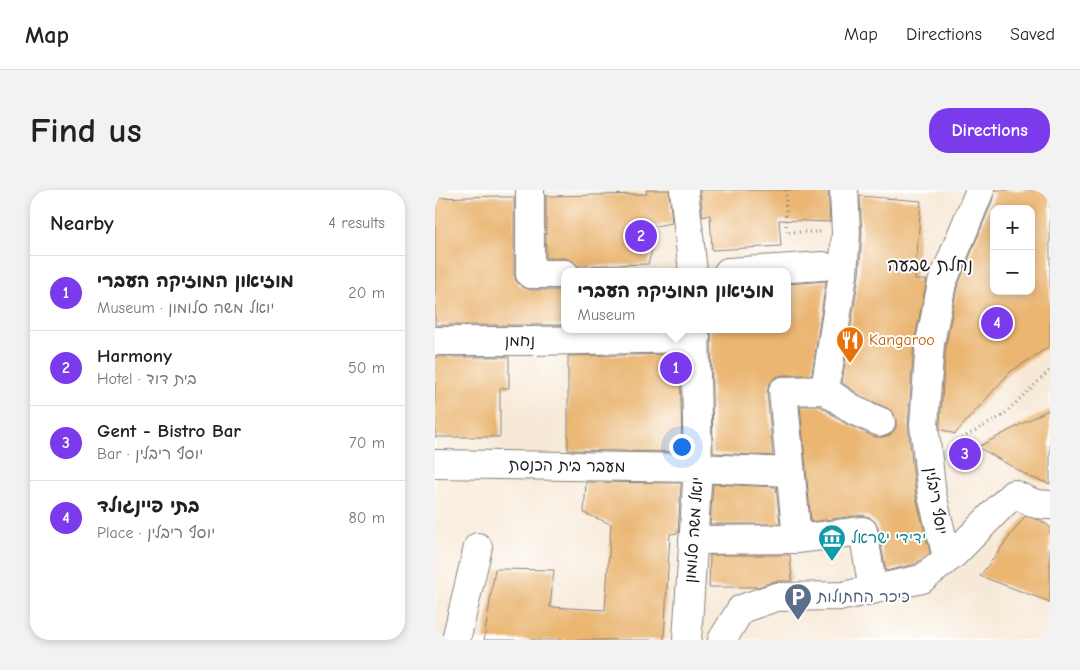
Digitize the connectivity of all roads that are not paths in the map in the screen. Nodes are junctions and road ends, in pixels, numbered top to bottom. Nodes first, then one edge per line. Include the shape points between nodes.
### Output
1 (530, 190) edge
2 (684, 190) edge
3 (844, 190) edge
4 (980, 190) edge
5 (823, 266) dead end
6 (693, 268) edge
7 (791, 268) edge
8 (561, 274) edge
9 (696, 334) edge
10 (435, 342) edge
11 (825, 390) junction
12 (924, 424) junction
13 (435, 464) edge
14 (698, 468) junction
15 (790, 472) junction
16 (1045, 508) edge
17 (797, 539) junction
18 (693, 540) junction
19 (478, 547) dead end
20 (954, 554) junction
21 (873, 590) junction
22 (456, 640) edge
23 (687, 640) edge
24 (722, 640) edge

1 - 8 street via 530,274
2 - 6 street
3 - 11 street via 846,233 843,274
4 - 12 street, יוסף ריבלין via 942,283 930,343
5 - 7 street
9 - 10 street, נחמן via 528,342
9 - 14 street, יואל משה סלומון
11 - 12 street via 855,411 886,423
11 - 15 street via 783,390
12 - 20 street, יוסף ריבלין via 932,494 945,548
13 - 14 street, מעבר בית הכנסת
14 - 15 street, מעבר בית הכנסת
14 - 18 street, יואל משה סלומון
15 - 17 street
16 - 20 street via 1013,494
17 - 18 street
17 - 21 street via 863,531
18 - 23 street, יואל משה סלומון
19 - 22 street
20 - 21 street, יוסף ריבלין via 922,579
21 - 24 street, יוסף ריבלין via 843,596 776,597 741,609

